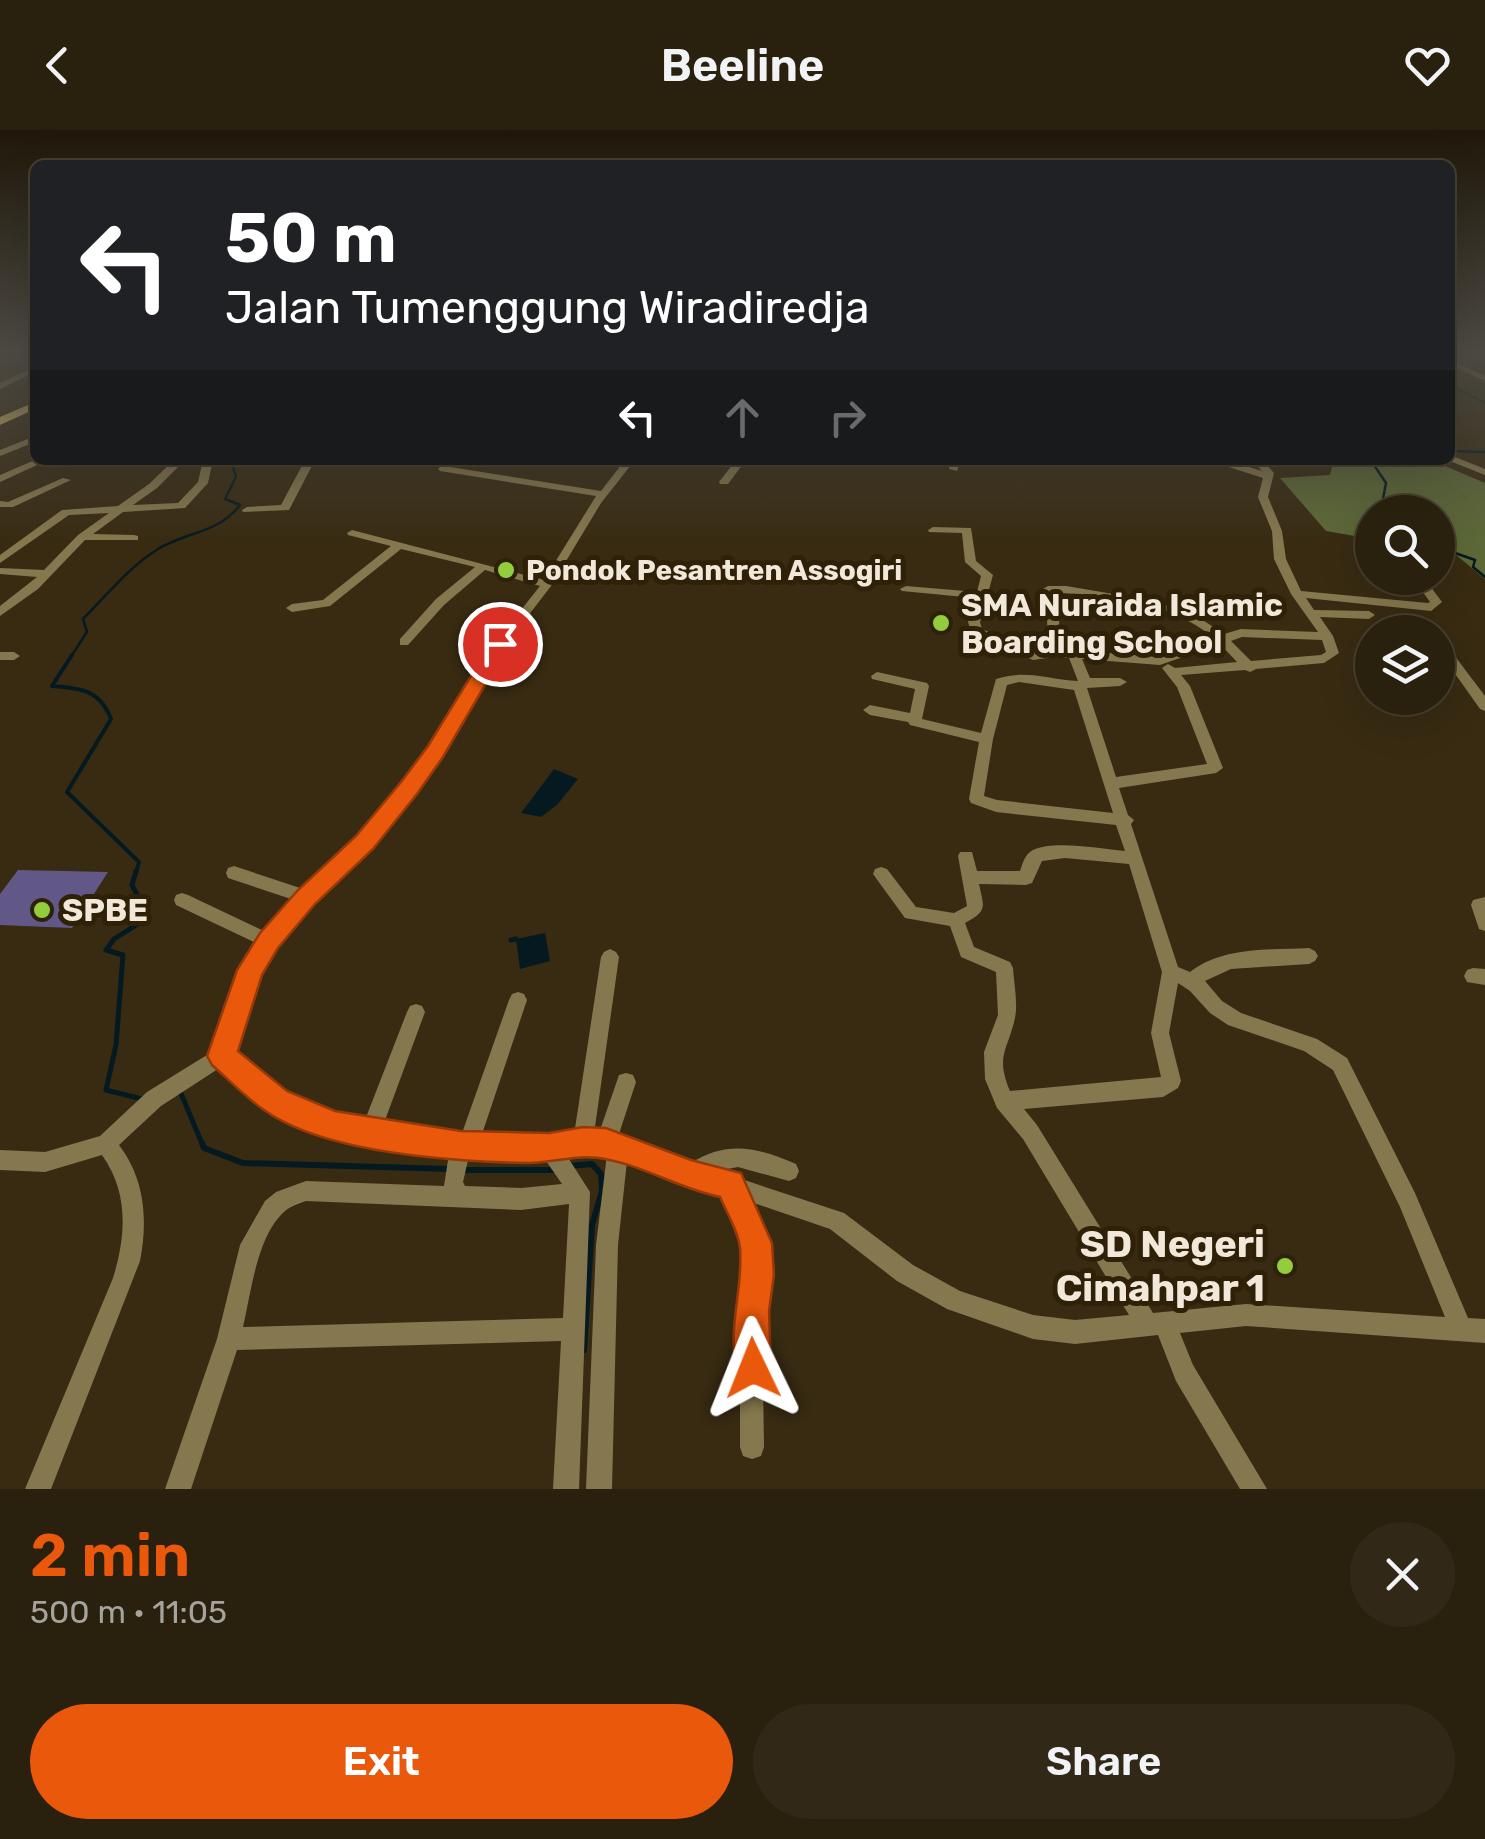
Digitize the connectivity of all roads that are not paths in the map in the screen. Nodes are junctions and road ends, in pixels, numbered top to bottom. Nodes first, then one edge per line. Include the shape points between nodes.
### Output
1 (30, 441) edge
2 (0, 453) edge
3 (1455, 460) edge
4 (32, 465) edge
5 (174, 465) edge
6 (207, 465) edge
7 (307, 465) edge
8 (447, 465) edge
9 (626, 465) edge
10 (737, 465) edge
11 (1238, 465) edge
12 (1264, 465) edge
13 (1485, 472) edge
14 (1269, 476) junction
15 (0, 479) edge
16 (66, 480) dead end
17 (724, 482) dead end
18 (602, 494) junction
19 (0, 504) edge
20 (122, 509) junction
21 (247, 510) dead end
22 (933, 530) dead end
23 (352, 534) dead end
24 (82, 537) junction
25 (134, 538) dead end
26 (399, 545) junction
27 (0, 560) edge
28 (483, 566) junction
29 (0, 572) edge
30 (48, 574) junction
31 (547, 584) junction
32 (906, 589) dead end
33 (1297, 594) junction
34 (1431, 595) edge
35 (983, 596) junction
36 (292, 608) dead end
37 (0, 611) edge
38 (1309, 613) junction
39 (1369, 615) dead end
40 (1327, 636) junction
41 (1220, 638) junction
42 (404, 642) dead end
43 (1054, 653) junction
44 (1074, 654) junction
45 (1160, 661) junction
46 (1455, 665) edge
47 (1250, 668) junction
48 (1173, 672) junction
49 (877, 676) dead end
50 (1120, 682) dead end
51 (1082, 685) junction
52 (1485, 706) edge
53 (870, 710) dead end
54 (913, 718) junction
55 (986, 739) junction
56 (1114, 783) junction
57 (1126, 820) junction
58 (966, 856) dead end
59 (1132, 858) junction
60 (234, 873) dead end
61 (881, 874) dead end
62 (972, 877) junction
63 (306, 897) junction
64 (182, 900) dead end
65 (1485, 904) edge
66 (956, 920) junction
67 (1485, 924) edge
68 (269, 940) junction
69 (1308, 956) dead end
70 (610, 957) dead end
71 (1172, 972) junction
72 (1192, 981) junction
73 (518, 1000) dead end
74 (416, 1012) dead end
75 (222, 1056) junction
76 (626, 1082) dead end
77 (1004, 1102) junction
78 (371, 1131) junction
79 (583, 1142) junction
80 (106, 1144) junction
81 (612, 1145) junction
82 (0, 1160) edge
83 (459, 1167) junction
84 (564, 1168) junction
85 (789, 1171) dead end
86 (691, 1175) junction
87 (730, 1184) junction
88 (1156, 1323) junction
89 (572, 1330) junction
90 (1473, 1330) edge
91 (228, 1339) junction
92 (752, 1447) dead end
93 (38, 1489) edge
94 (178, 1489) edge
95 (566, 1489) edge
96 (599, 1489) edge
97 (1254, 1489) edge

1 - 2 street
3 - 13 street
4 - 15 street
5 - 20 street
6 - 20 street via 202,483 182,506
7 - 21 street via 285,508
8 - 18 street via 443,469
9 - 18 street
10 - 17 street
11 - 14 street
12 - 14 street
14 - 33 street via 1264,502
16 - 19 street
18 - 31 street
20 - 24 street
20 - 27 street via 66,512
22 - 35 street via 968,530 971,562 987,575
23 - 26 street
24 - 25 street
24 - 30 street
26 - 28 street
26 - 36 street via 326,603
28 - 31 street
28 - 42 street
29 - 30 street
30 - 37 street
31 - 63 street via 488,661 409,788
32 - 35 street
33 - 34 street via 1432,607
33 - 38 street
35 - 43 street via 976,631 1033,656
38 - 39 street
38 - 40 street
40 - 41 street
40 - 47 street via 1333,652 1324,659
41 - 43 street via 1161,606 1048,589
41 - 45 street
41 - 47 street
43 - 44 street
44 - 45 street
44 - 51 street
45 - 48 street
46 - 52 street
47 - 48 street
48 - 56 street via 1216,768
49 - 54 street via 922,686
50 - 51 street
51 - 55 street via 1000,682
51 - 56 street via 1088,720
53 - 54 street
54 - 55 street
55 - 57 street via 976,799
56 - 57 street
57 - 59 street
58 - 62 street
59 - 62 street via 1051,852 1032,860 1026,878
59 - 71 street
60 - 63 street
61 - 66 street via 911,913
62 - 66 street via 976,911
63 - 68 street
64 - 68 street
65 - 67 street via 1479,905
66 - 77 street via 967,952 1004,968 1007,1015 993,1052
68 - 75 street via 250,970
69 - 72 street via 1204,968
70 - 79 street
71 - 72 street
71 - 77 street via 1160,1033 1171,1081
72 - 90 street via 1221,1011 1300,1038 1340,1064
73 - 83 street
74 - 78 street
75 - 78 street via 276,1102 318,1122
75 - 80 street via 197,1068
76 - 81 street
77 - 88 street
78 - 83 street
79 - 81 street
79 - 84 street
80 - 82 street via 45,1162
80 - 93 street via 126,1169 135,1242
81 - 86 street
81 - 96 street
83 - 84 street
83 - 84 street via 520,1199
83 - 91 street via 283,1199 251,1245
84 - 89 street
85 - 86 street via 730,1156
86 - 87 street
87 - 88 street via 836,1221 955,1301 1033,1328 1075,1332
87 - 92 street via 756,1243
88 - 90 street via 1246,1314
88 - 97 street
89 - 91 street
89 - 95 street
91 - 94 street

